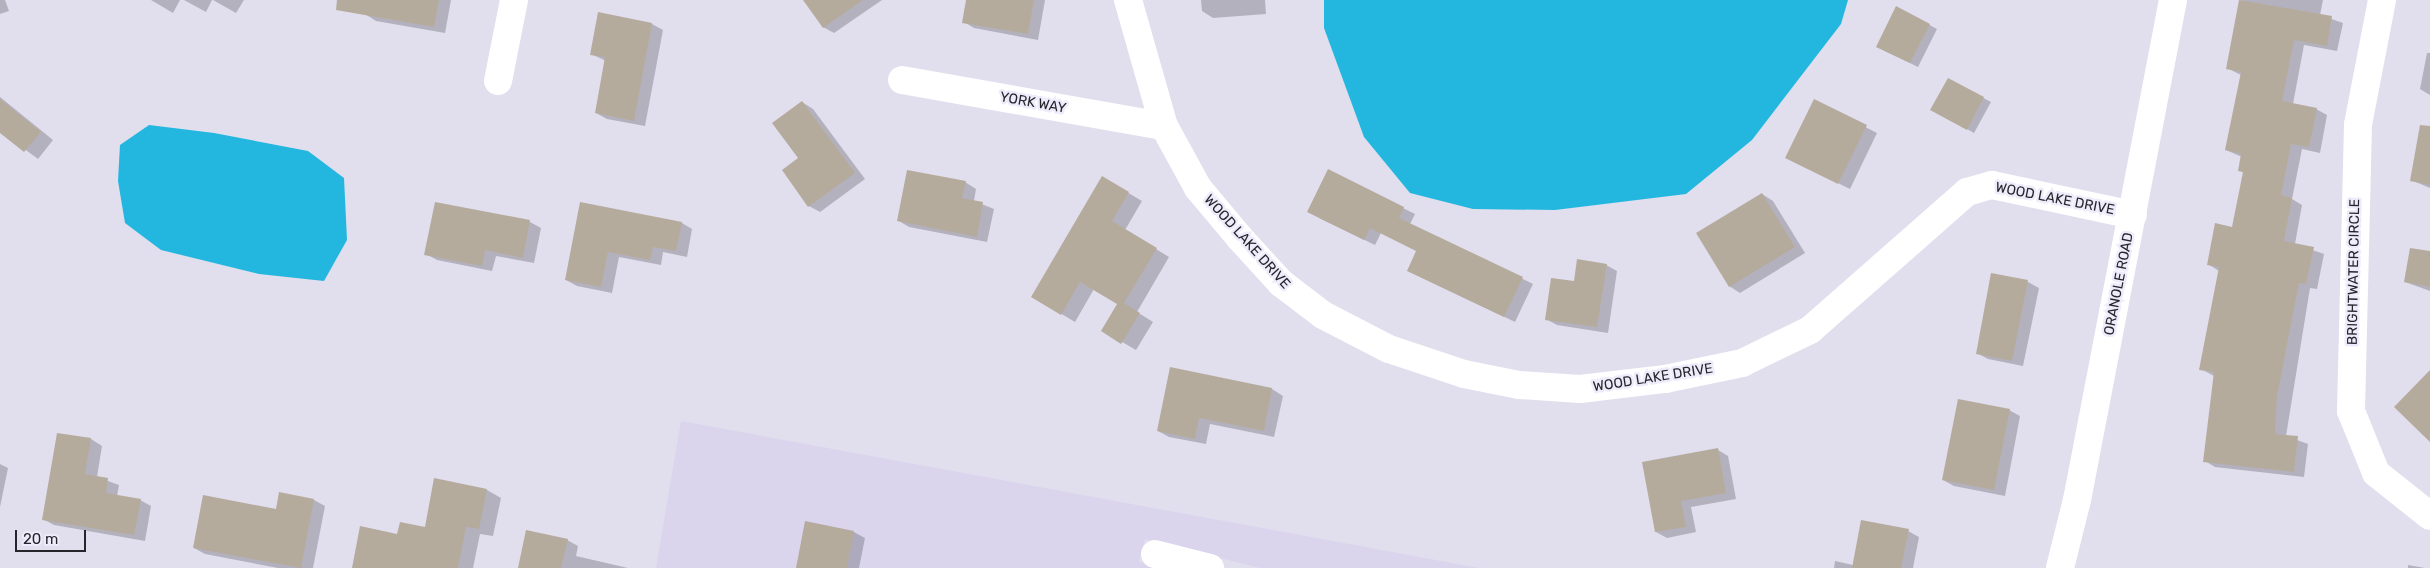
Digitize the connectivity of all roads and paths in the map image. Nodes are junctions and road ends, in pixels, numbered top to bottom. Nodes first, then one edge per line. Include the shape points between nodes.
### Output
1 (514, 0) edge
2 (1128, 0) edge
3 (2173, 0) edge
4 (2382, 0) edge
5 (902, 80) dead end
6 (498, 81) dead end
7 (1164, 126) junction
8 (2133, 215) junction
9 (2430, 516) edge
10 (1155, 554) dead end
11 (1210, 568) edge
12 (2060, 568) edge

1 - 6 street
2 - 7 street, WOOD LAKE DRIVE
3 - 8 street, ORANOLE ROAD
4 - 9 street, BRIGHTWATER CIRCLE via 2358,125 2351,411 2376,473
5 - 7 street, YORK WAY
7 - 8 street, WOOD LAKE DRIVE via 1198,188 1224,219 1281,283 1323,314 1389,349 1464,374 1519,385 1580,389 1665,379 1742,363 1810,330 1966,192 1992,185
8 - 12 street, ORANOLE ROAD
10 - 11 street

